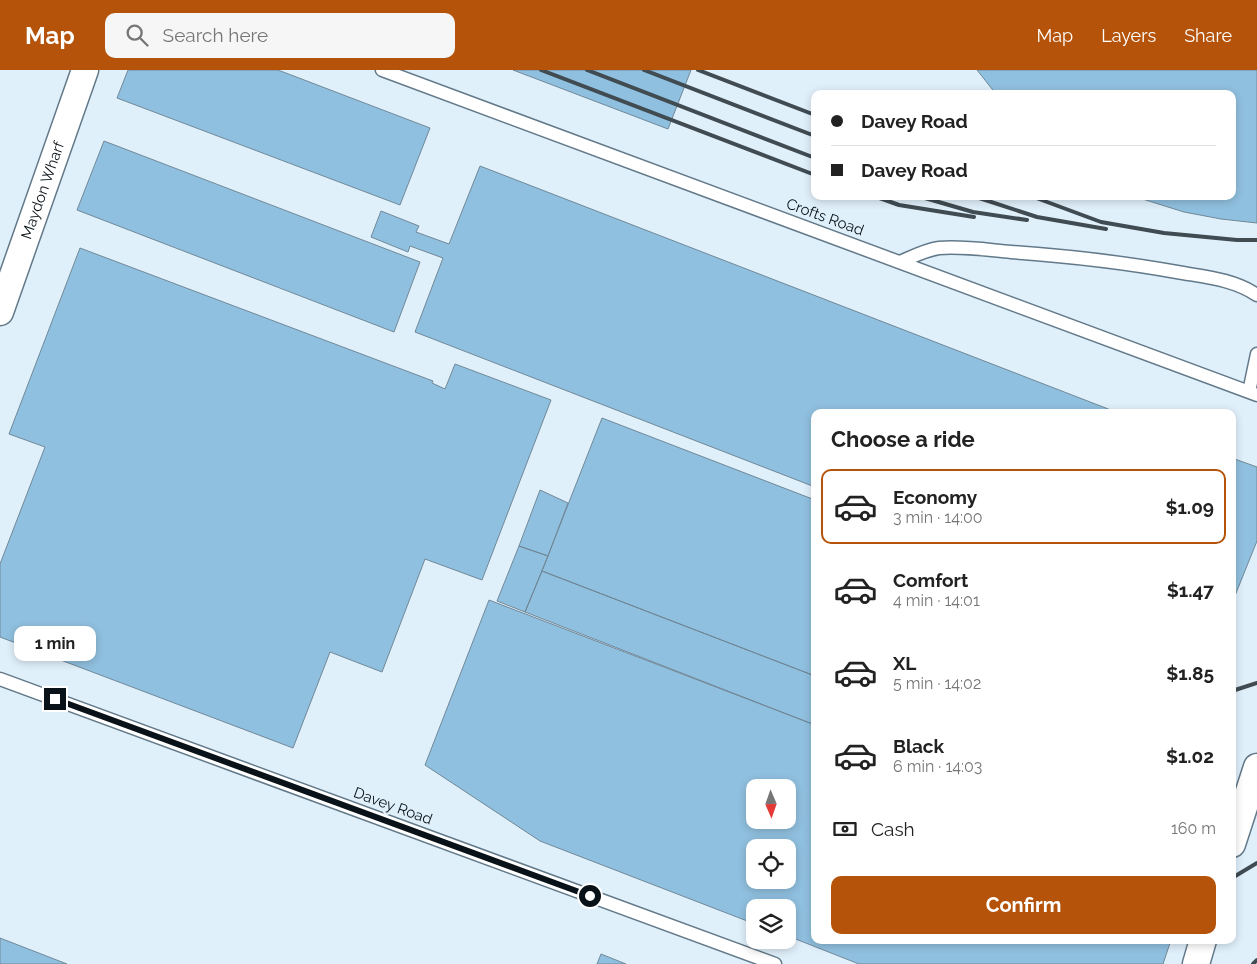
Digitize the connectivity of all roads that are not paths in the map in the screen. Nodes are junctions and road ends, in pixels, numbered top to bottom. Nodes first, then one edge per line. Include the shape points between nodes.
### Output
1 (85, 70) edge
2 (382, 70) edge
3 (900, 262) junction
4 (1257, 295) edge
5 (0, 312) edge
6 (1257, 354) edge
7 (1253, 393) edge
8 (0, 679) edge
9 (1257, 768) edge
10 (1236, 832) edge
11 (1202, 944) edge
12 (775, 964) edge
13 (1196, 964) edge

1 - 5 street, Maydon Wharf
2 - 3 lane, Crofts Road
3 - 4 lane via 938,248 1029,253 1131,264 1230,281
3 - 7 lane, Crofts Road
6 - 7 lane
8 - 12 lane, Davey Road
9 - 10 street
11 - 13 street

